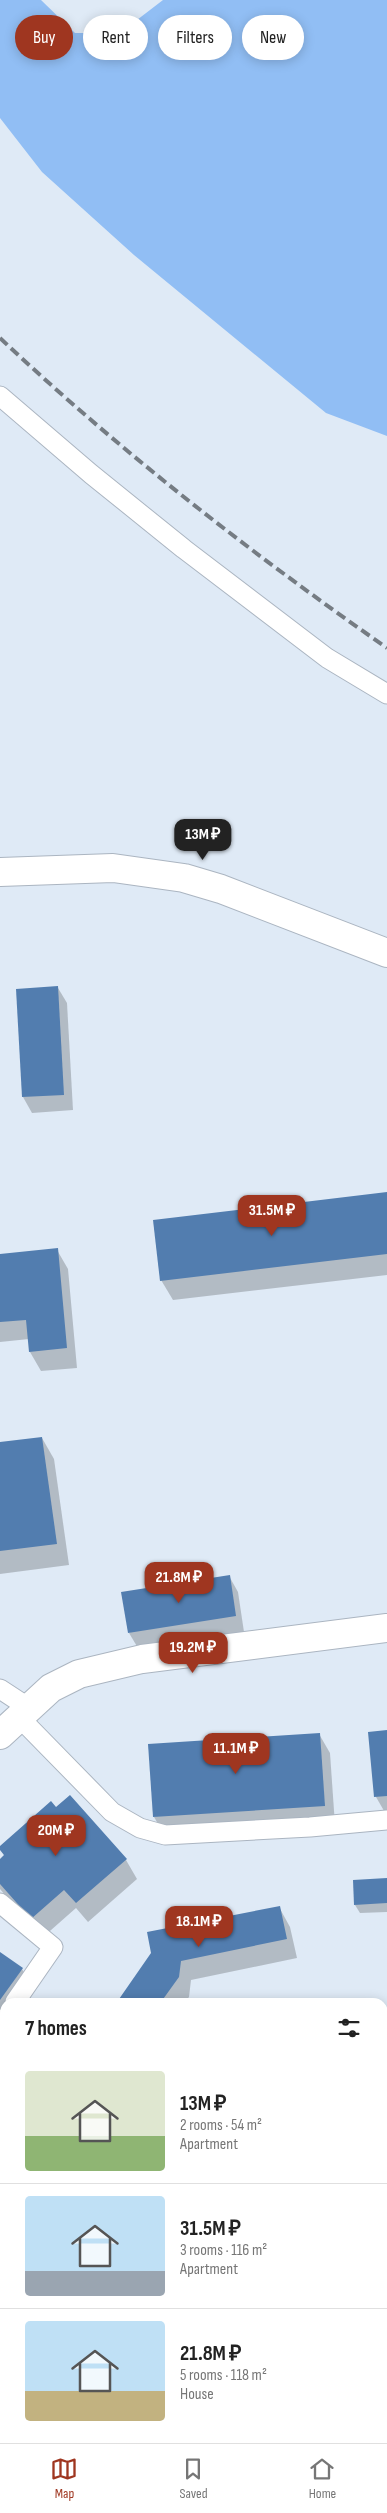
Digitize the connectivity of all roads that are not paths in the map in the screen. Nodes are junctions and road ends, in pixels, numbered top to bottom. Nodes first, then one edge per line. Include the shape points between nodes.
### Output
1 (0, 396) edge
2 (387, 694) edge
3 (0, 872) edge
4 (387, 952) edge
5 (387, 1628) edge
6 (0, 1689) edge
7 (16, 1720) edge
8 (387, 1820) edge
9 (0, 1903) edge
10 (18, 1998) edge

1 - 2 lane via 91,474 327,658
3 - 4 street via 112,868 184,878
5 - 7 street via 142,1659 79,1674 51,1688
6 - 7 lane
7 - 8 lane via 112,1812 140,1828 165,1835 310,1828
9 - 10 lane via 53,1947

